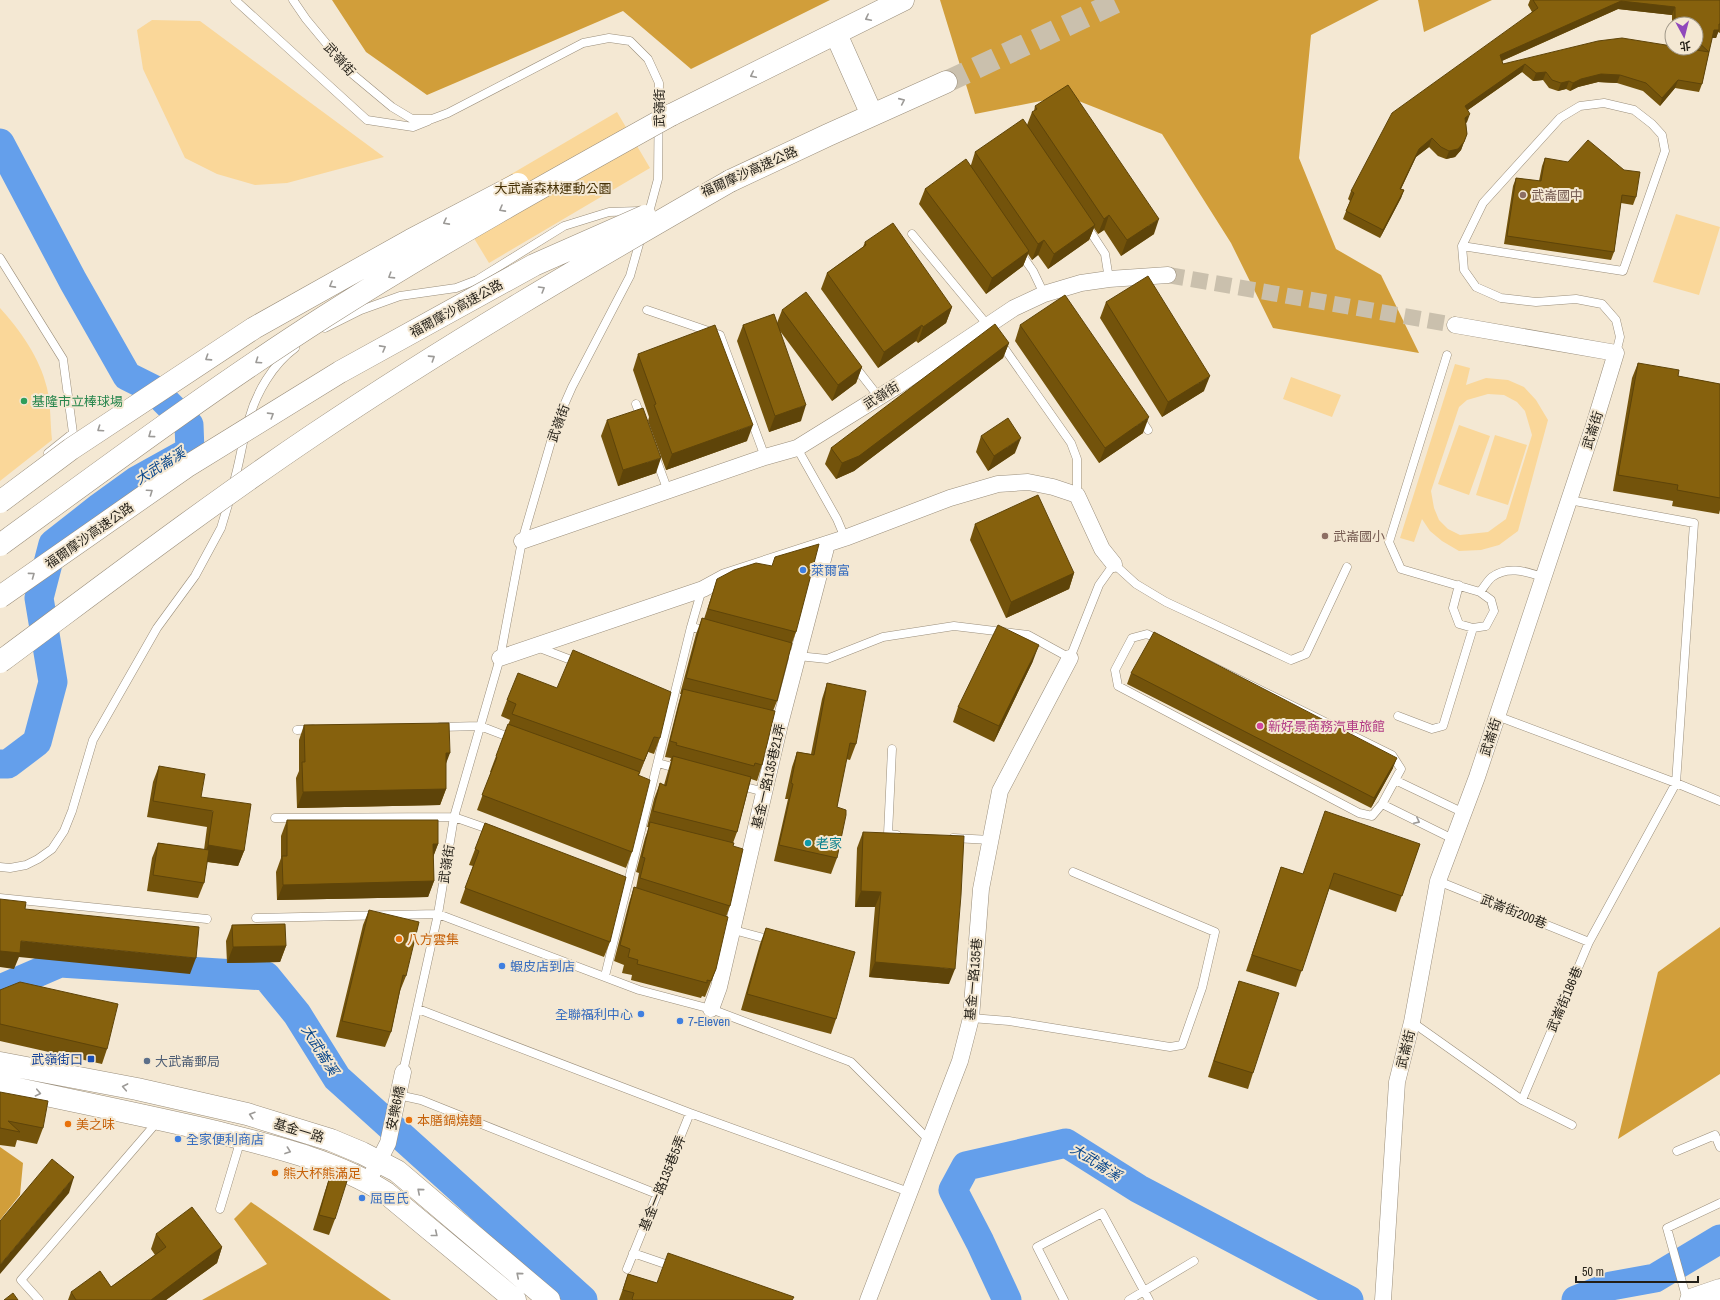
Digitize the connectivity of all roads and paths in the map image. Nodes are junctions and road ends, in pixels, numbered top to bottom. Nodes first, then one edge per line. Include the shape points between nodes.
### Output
1 (235, 0) edge
2 (293, 0) edge
3 (903, 0) edge
4 (836, 34) junction
5 (946, 82) tunnel mouth
6 (671, 115) junction
7 (872, 115) junction
8 (432, 119) junction
9 (730, 181) junction
10 (649, 211) junction
11 (1083, 221) edge
12 (912, 234) dead end
13 (1016, 246) edge
14 (1462, 246) junction
15 (0, 258) edge
16 (1168, 275) tunnel mouth
17 (1109, 278) junction
18 (1054, 293) junction
19 (647, 310) dead end
20 (1455, 325) tunnel mouth
21 (988, 326) junction
22 (320, 330) dead end
23 (303, 342) dead end
24 (1616, 353) junction
25 (1447, 355) dead end
26 (850, 359) edge
27 (399, 379) junction
28 (878, 396) junction
29 (636, 404) dead end
30 (1136, 411) edge
31 (644, 426) edge
32 (1148, 430) edge
33 (652, 448) edge
34 (797, 448) junction
35 (43, 457) dead end
36 (765, 457) junction
37 (668, 492) junction
38 (1077, 495) junction
39 (1569, 500) junction
40 (0, 502) edge
41 (845, 538) junction
42 (522, 541) junction
43 (827, 544) junction
44 (0, 545) edge
45 (1114, 564) junction
46 (1347, 567) dead end
47 (1543, 577) junction
48 (1459, 586) junction
49 (703, 589) junction
50 (1480, 592) junction
51 (0, 597) edge
52 (691, 627) junction
53 (1473, 628) junction
54 (714, 633) edge
55 (534, 646) junction
56 (767, 648) edge
57 (0, 649) edge
58 (798, 656) junction
59 (500, 658) junction
60 (1070, 658) junction
61 (0, 662) edge
62 (586, 665) edge
63 (1398, 716) dead end
64 (1497, 716) junction
65 (480, 726) junction
66 (432, 727) edge
67 (321, 729) edge
68 (297, 730) dead end
69 (525, 742) edge
70 (892, 749) dead end
71 (658, 763) junction
72 (689, 771) edge
73 (1395, 780) junction
74 (726, 782) edge
75 (1676, 783) junction
76 (764, 792) junction
77 (1720, 801) edge
78 (1382, 804) junction
79 (1464, 813) junction
80 (454, 817) junction
81 (275, 818) dead end
82 (505, 835) edge
83 (903, 835) edge
84 (943, 837) edge
85 (990, 840) junction
86 (1455, 840) junction
87 (0, 867) edge
88 (1073, 872) dead end
89 (1438, 881) junction
90 (0, 898) edge
91 (438, 914) junction
92 (256, 918) dead end
93 (208, 919) dead end
94 (728, 929) junction
95 (776, 941) edge
96 (1589, 942) junction
97 (605, 976) junction
98 (418, 1009) junction
99 (711, 1009) junction
100 (971, 1018) junction
101 (1412, 1022) junction
102 (0, 1063) edge
103 (403, 1072) joint
104 (0, 1086) edge
105 (398, 1095) junction
106 (1522, 1100) junction
107 (690, 1112) junction
108 (160, 1119) junction
109 (1572, 1126) dead end
110 (241, 1138) junction
111 (929, 1140) junction
112 (1720, 1147) edge
113 (1677, 1151) dead end
114 (383, 1153) junction
115 (368, 1182) junction
116 (908, 1192) junction
117 (657, 1194) junction
118 (1720, 1203) edge
119 (220, 1209) dead end
120 (633, 1253) junction
121 (1194, 1261) dead end
122 (627, 1269) dead end
123 (684, 1270) edge
124 (1720, 1290) edge
125 (1144, 1291) junction
126 (1384, 1296) edge
127 (39, 1300) edge
128 (515, 1300) edge
129 (549, 1300) edge
130 (868, 1300) edge
131 (1064, 1300) edge
132 (1129, 1300) edge
133 (1149, 1300) edge
134 (1687, 1300) edge
135 (1691, 1300) edge

1 - 8 lane via 367,120 413,127
2 - 8 lane, 武嶺街 via 350,72 392,107 412,118
3 -> 4 main road
4 -> 6 main road
4 - 7 main road
7 -> 5 main road, 福爾摩沙高速公路
6 -> 40 main road, bridge via 526,180 411,240 254,328 71,449
6 -> 44 main road, bridge via 453,237 324,317 201,399
7 - 9 main road, 福爾摩沙高速公路
8 - 10 lane, 武嶺街 via 583,43 609,38 630,41 648,59 659,82 658,179
27 -> 9 main road, bridge via 546,287
51 -> 9 main road, 福爾摩沙高速公路, bridge via 186,467 340,372 534,265
10 - 22 lane via 609,212 564,226 477,280 456,288 400,296 361,310
10 - 42 lane, 武嶺街 via 630,276 557,421
11 - 17 lane via 1105,254
12 - 21 lane
13 - 18 lane via 1033,271
14 - 14 lane via 1623,272 1665,151 1662,135 1634,110 1604,103 1580,106 1560,118 1483,204
14 - 24 lane via 1464,270 1476,287 1501,298 1536,302 1576,299 1602,304 1616,320 1620,337
15 - 35 lane via 63,359 73,433
16 - 17 street, 武嶺街
17 - 18 street, 武嶺街
18 - 21 street, 武嶺街 via 1014,308
19 - 36 lane via 720,335
20 - 24 street
21 - 28 street, 武嶺街
21 - 38 lane via 1071,442 1077,459
23 - 87 lane via 287,354 267,377 249,418 221,528 195,576 157,628 93,740 64,831 52,849 38,860 10,868
24 - 39 street, 武崙街
25 - 48 lane via 1388,542 1401,569
26 - 28 lane
27 - 57 main road, bridge via 203,499
27 - 61 main road, bridge via 212,506
28 - 34 street, 武嶺街
29 - 31 lane
30 - 32 lane
33 - 37 lane
34 - 36 street, 武嶺街
34 - 41 lane
36 - 37 street, 武嶺街
37 - 42 street, 武嶺街
38 - 41 street via 1028,482 998,484 950,498
38 - 45 street via 1102,548
39 - 47 street, 武崙街
39 - 75 lane via 1694,523
41 - 43 street
42 - 59 lane, 武嶺街
43 - 49 street via 725,577
43 - 58 street, 基金一路135巷21弄
45 - 46 lane via 1136,584 1166,602 1291,660 1306,654
45 - 60 lane via 1099,585
47 - 50 lane via 1522,570 1505,571 1492,577
47 - 64 street, 武崙街
48 - 50 lane
48 - 53 lane via 1453,608 1459,624
49 - 52 lane
49 - 55 street
50 - 53 lane via 1491,600 1494,611 1486,626
52 - 54 lane
52 - 71 lane
53 - 63 lane via 1443,726 1432,729
55 - 59 street
55 - 62 lane
56 - 58 lane
58 - 60 lane via 827,659 883,638 954,626 1028,635
58 - 76 street, 基金一路135巷21弄 via 776,723
59 - 65 lane, 武嶺街
60 - 85 street, 基金一路135巷 via 1000,791
64 - 75 lane
64 - 79 street, 武崙街
65 - 66 lane
65 - 69 lane
65 - 80 lane, 武嶺街
67 - 68 lane
70 - 83 lane via 888,834
71 - 72 lane
71 - 97 lane via 648,787 645,832 625,878 628,897
73 - 78 lane
73 - 78 lane via 1401,768 1392,755 1147,634 1132,638 1115,670 1118,686 1359,813 1372,816
73 - 79 lane
74 - 76 lane
75 - 77 lane
75 - 96 lane, 武崙街186巷
76 - 94 street, 基金一路135巷21弄
78 -> 86 lane
79 - 86 street, 武崙街
80 - 81 lane
80 - 82 lane
80 - 91 lane, 武嶺街
84 - 85 lane
85 - 100 street, 基金一路135巷 via 981,889
86 - 89 street, 武崙街
88 - 100 lane via 1215,932 1202,988 1182,1045 1170,1047 1008,1021
89 - 96 lane, 武崙街200巷
89 - 101 street, 武崙街
90 - 93 lane
91 - 92 lane
91 - 97 lane
91 - 98 lane, 武嶺街
94 - 95 lane
94 - 99 street, 基金一路135巷21弄 via 719,987
96 - 106 lane, 武崙街186巷
97 - 99 lane via 639,990
98 - 103 lane, 武嶺街
98 - 107 lane
99 - 111 lane via 851,1062
100 - 111 street, 基金一路135巷 via 960,1061
101 - 106 lane
101 - 126 street, 武崙街 via 1397,1082
114 -> 102 main road, 基金一路 via 247,1114 137,1089
103 - 105 street, 安樂6橋
104 -> 108 main road, 基金一路
105 - 114 street, 安樂6橋
105 - 117 lane via 421,1100
106 - 109 lane
107 - 116 lane
107 - 117 lane, 基金一路135巷5弄
108 - 110 main road, 基金一路
108 - 127 lane via 21,1280
110 -> 115 main road, 基金一路 via 274,1146
110 - 119 lane
111 - 116 street, 基金一路135巷
112 - 113 lane via 1715,1135
114 - 115 street
129 -> 114 main road, 基金一路 via 397,1171
115 -> 128 main road, 基金一路 via 386,1193
116 - 130 street, 基金一路135巷
117 - 120 lane, 基金一路135巷5弄
118 - 134 lane via 1667,1228
120 - 122 lane, 基金一路135巷5弄
120 - 123 lane
121 - 125 lane
124 - 135 main road
125 - 131 lane via 1102,1213 1037,1247
125 - 132 lane
125 - 133 lane

